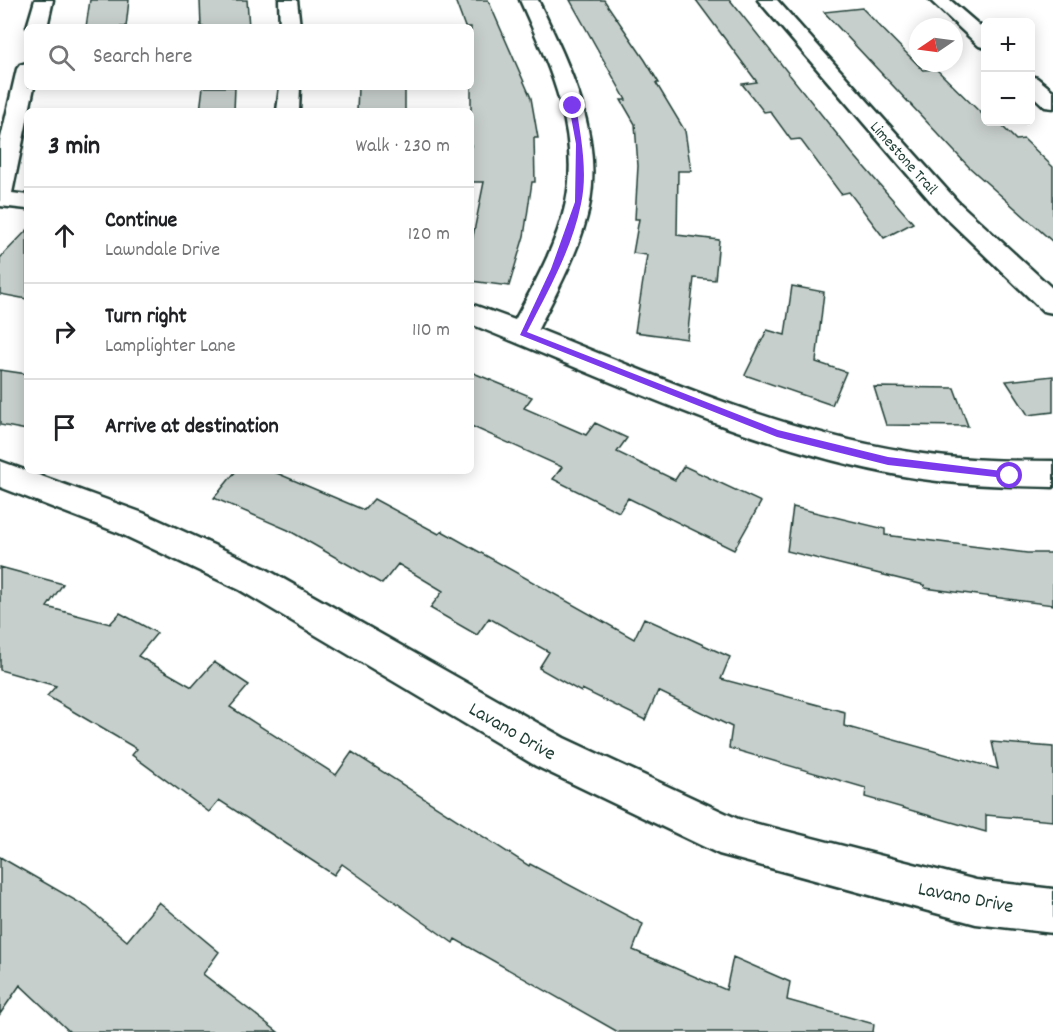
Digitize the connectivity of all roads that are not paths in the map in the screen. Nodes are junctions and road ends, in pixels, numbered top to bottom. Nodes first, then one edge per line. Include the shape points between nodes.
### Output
1 (44, 0) edge
2 (288, 0) edge
3 (529, 0) edge
4 (767, 0) edge
5 (939, 0) edge
6 (38, 24) edge
7 (290, 24) edge
8 (981, 38) edge
9 (24, 83) edge
10 (1035, 86) edge
11 (290, 90) edge
12 (1053, 102) edge
13 (288, 108) edge
14 (0, 197) edge
15 (24, 201) edge
16 (1053, 304) edge
17 (474, 314) edge
18 (522, 333) junction
19 (0, 474) edge
20 (1053, 474) edge
21 (1053, 911) edge

1 - 6 street
2 - 7 street
3 - 18 street via 573,106 580,177 578,202 555,269
4 - 16 street, Limestone Trail via 948,206
5 - 8 street
9 - 14 street
10 - 12 street
11 - 13 street
14 - 15 street
17 - 18 street
18 - 20 street via 777,434 888,461 1010,476
19 - 21 street, Lavano Drive via 131,524 252,579 550,752 734,839 976,902

